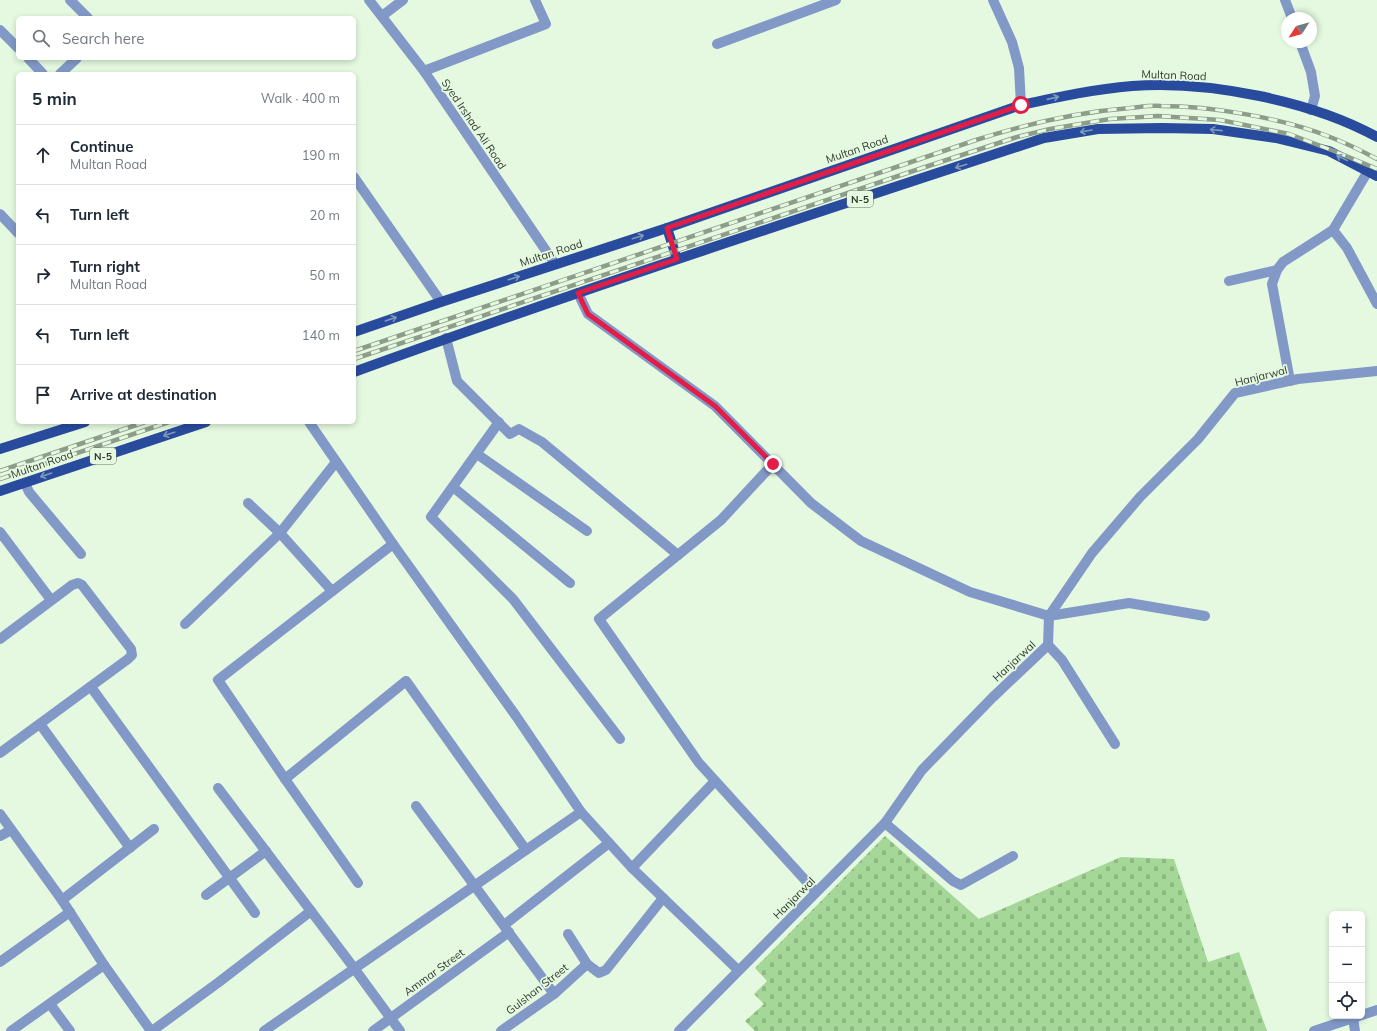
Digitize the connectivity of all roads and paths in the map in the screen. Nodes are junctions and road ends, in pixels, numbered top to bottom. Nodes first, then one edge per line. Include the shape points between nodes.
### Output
1 (70, 0) edge
2 (369, 0) edge
3 (403, 0) edge
4 (535, 0) edge
5 (803, 0) edge
6 (836, 0) edge
7 (993, 0) edge
8 (1285, 0) edge
9 (806, 10) junction
10 (1290, 12) edge
11 (86, 16) edge
12 (382, 16) junction
13 (0, 30) edge
14 (717, 44) dead end
15 (16, 46) edge
16 (1302, 48) edge
17 (30, 60) edge
18 (75, 60) edge
19 (424, 71) junction
20 (41, 72) edge
21 (62, 72) edge
22 (1021, 105) junction
23 (1311, 110) junction
24 (1377, 137) edge
25 (1368, 170) junction
26 (1377, 176) edge
27 (356, 180) edge
28 (0, 214) edge
29 (667, 228) junction
30 (1333, 230) junction
31 (16, 231) edge
32 (677, 259) junction
33 (555, 264) junction
34 (1277, 270) junction
35 (1229, 281) dead end
36 (578, 293) junction
37 (441, 302) junction
38 (1377, 304) edge
39 (356, 331) edge
40 (446, 338) junction
41 (356, 371) edge
42 (1377, 371) edge
43 (1290, 381) junction
44 (499, 422) junction
45 (80, 424) edge
46 (200, 424) edge
47 (310, 424) edge
48 (0, 449) edge
49 (477, 454) junction
50 (336, 462) junction
51 (773, 464) junction
52 (25, 483) junction
53 (453, 487) junction
54 (0, 491) edge
55 (248, 503) dead end
56 (587, 531) dead end
57 (0, 532) edge
58 (280, 533) junction
59 (393, 544) junction
60 (81, 554) dead end
61 (678, 555) junction
62 (570, 583) dead end
63 (332, 591) junction
64 (51, 600) junction
65 (1049, 616) junction
66 (1205, 616) dead end
67 (185, 624) dead end
68 (0, 639) edge
69 (1048, 645) junction
70 (90, 687) junction
71 (40, 724) junction
72 (620, 739) dead end
73 (1115, 744) dead end
74 (0, 753) edge
75 (285, 779) junction
76 (715, 781) junction
77 (218, 788) dead end
78 (416, 806) dead end
79 (581, 812) junction
80 (0, 814) edge
81 (885, 823) junction
82 (11, 830) junction
83 (154, 830) dead end
84 (0, 836) edge
85 (609, 843) junction
86 (130, 848) junction
87 (526, 850) junction
88 (266, 851) junction
89 (1013, 856) dead end
90 (632, 868) junction
91 (229, 878) junction
92 (358, 883) dead end
93 (475, 886) junction
94 (816, 892) junction
95 (206, 895) dead end
96 (663, 898) junction
97 (62, 900) junction
98 (311, 911) junction
99 (70, 912) junction
100 (255, 914) dead end
101 (506, 928) junction
102 (568, 934) dead end
103 (0, 962) edge
104 (587, 964) junction
105 (104, 965) junction
106 (354, 968) junction
107 (738, 970) junction
108 (554, 994) junction
109 (50, 1004) junction
110 (1377, 1010) edge
111 (1365, 1014) edge
112 (390, 1019) junction
113 (1349, 1019) edge
114 (1357, 1019) edge
115 (11, 1031) edge
116 (70, 1031) edge
117 (152, 1031) edge
118 (264, 1031) edge
119 (373, 1031) edge
120 (400, 1031) edge
121 (501, 1031) edge
122 (679, 1031) edge
123 (1314, 1031) edge
124 (1355, 1031) edge

1 - 11 street
2 - 12 street, Syed Irshad Ali Road
3 - 12 street
4 - 19 street via 546,24
5 - 9 street
6 - 9 street
7 - 22 street via 1012,42 1019,68
8 - 10 street
9 - 14 street
12 - 19 street, Syed Irshad Ali Road
13 - 15 street
16 - 23 street via 1311,72 1315,96
17 - 20 street
18 - 21 street
19 - 33 street, Syed Irshad Ali Road
22 -> 23 main road, Multan Road via 1096,90 1170,86 1223,90 1283,101
22 - 29 main road, Multan Road
23 - 24 main road, Multan Road via 1336,118
25 - 26 main road, N-5
25 - 30 street
25 -> 32 main road, N-5 via 1329,151 1276,138 1213,130 1098,129 1044,138
27 - 37 street
28 - 31 street
29 - 32 main road
33 -> 29 main road, Multan Road
30 - 34 street via 1284,262
30 - 38 street via 1347,248
32 - 36 main road, N-5
37 -> 33 main road, Multan Road
34 - 35 street
34 - 43 street via 1272,284
36 - 40 main road, N-5
36 - 51 street via 588,314 715,406
39 -> 37 main road, Multan Road
40 - 41 main road, N-5
40 - 44 street via 457,381
42 - 43 street, Hanjarwal
43 - 65 street, Hanjarwal via 1235,393 1198,439 1140,497 1092,553
44 - 49 street
44 - 61 street via 510,434 519,429 542,442
45 - 48 main road
46 -> 52 main road, Multan Road / N-5
47 - 50 street
49 - 53 street
49 - 56 street
50 - 58 street
50 - 59 street
51 - 61 street via 721,520
51 - 65 street via 811,502 861,541 970,592
52 - 54 main road, Multan Road / N-5
52 - 60 street via 29,492
53 - 62 street
53 - 72 street via 431,517 513,599
55 - 58 street
57 - 64 street
58 - 63 street
58 - 67 street
59 - 63 street
59 - 79 street
61 - 76 street via 599,619 699,763
63 - 75 street via 218,680
64 - 68 street
64 - 70 street via 72,585 82,585 131,649 132,655 128,659
65 - 66 street via 1129,603
65 - 69 street, Hanjarwal
69 - 73 street via 1062,660
69 - 81 street, Hanjarwal via 922,770
70 - 71 street
70 - 91 street
71 - 74 street
71 - 86 street
75 - 87 street via 406,681
75 - 92 street
76 - 90 street
76 - 94 street
77 - 88 street
78 - 93 street
79 - 85 street
79 - 87 street
80 - 82 street
81 - 89 street via 953,881 961,884
81 - 94 street, Hanjarwal
82 - 84 street
82 - 97 street
83 - 86 street
85 - 90 street
85 - 101 street, Ammar Street
86 - 97 street
87 - 93 street
88 - 91 street
88 - 98 street
90 - 96 street
91 - 95 street
91 - 100 street
93 - 101 street
93 - 106 street
94 - 107 street, Hanjarwal
96 - 104 street via 606,970 599,973
96 - 107 street
97 - 99 street
98 - 106 street
98 - 117 street
99 - 103 street
99 - 105 street
101 - 108 street
101 - 112 street, Ammar Street
102 - 104 street
104 - 108 street, Gulshan Street
105 - 109 street
105 - 117 street
106 - 112 street
106 - 118 street
107 - 122 street, Hanjarwal
108 - 121 street, Gulshan Street
109 - 115 street
109 - 116 street
110 - 111 street
112 - 119 street, Ammar Street
112 - 120 street
113 - 123 street
114 - 124 street

